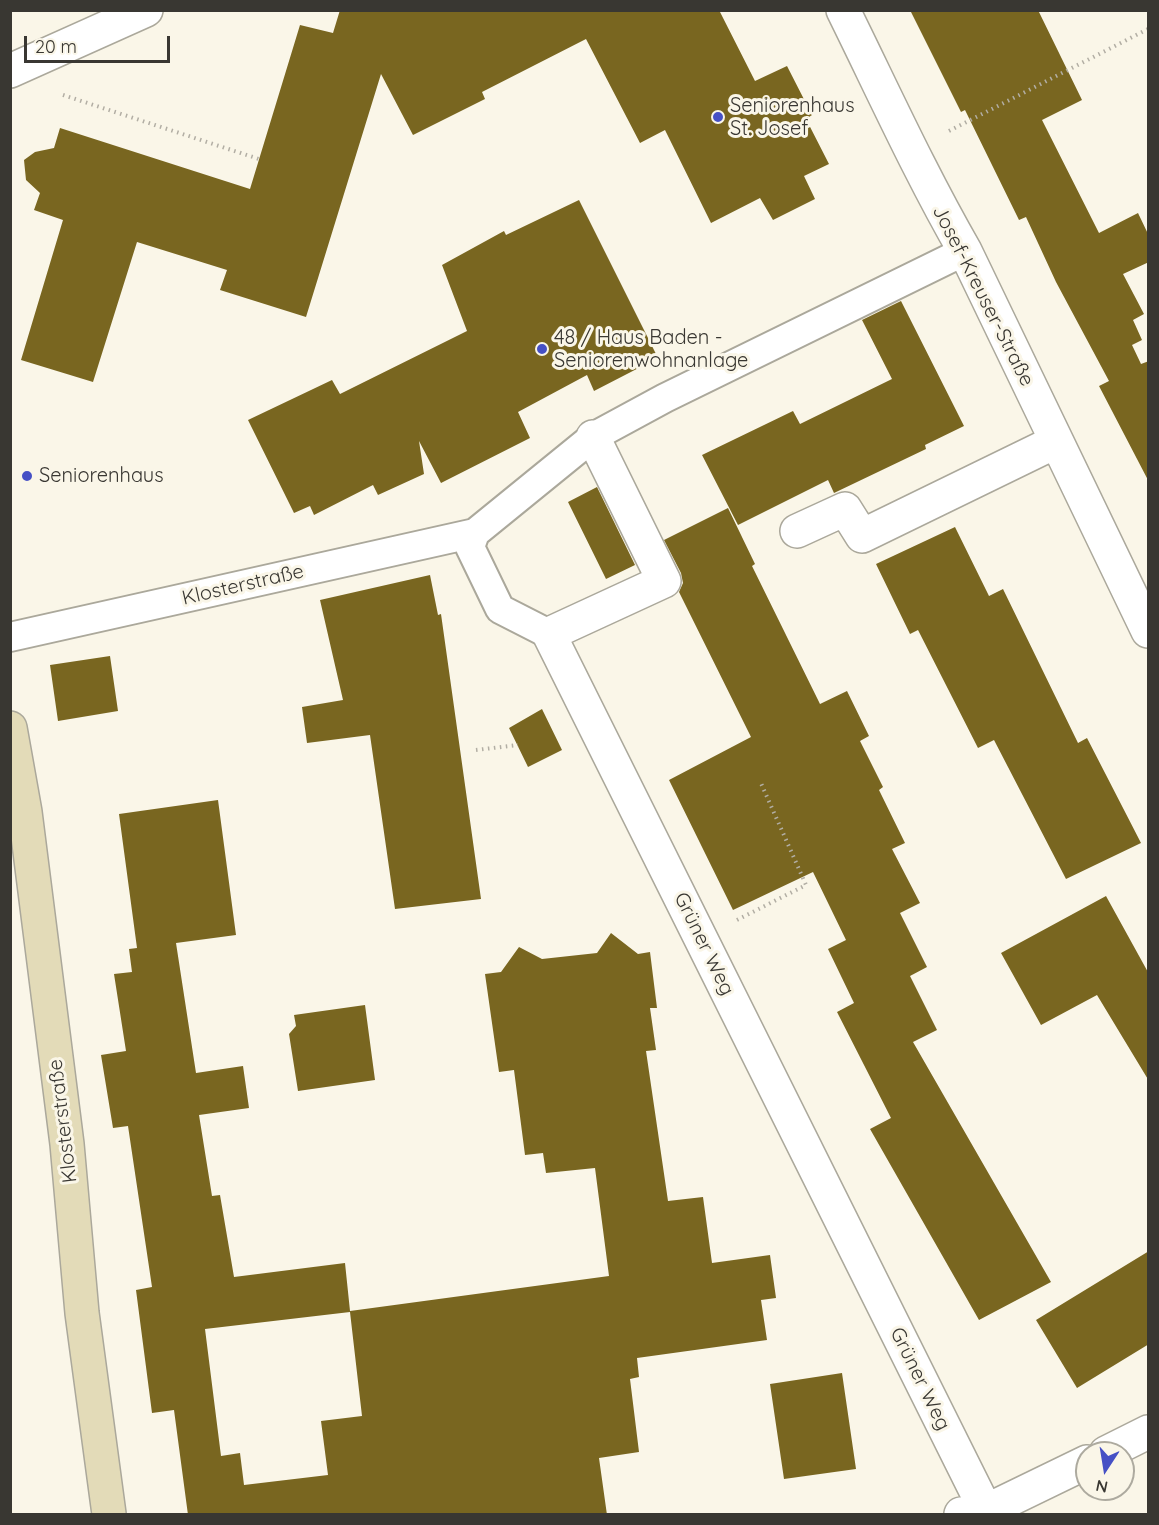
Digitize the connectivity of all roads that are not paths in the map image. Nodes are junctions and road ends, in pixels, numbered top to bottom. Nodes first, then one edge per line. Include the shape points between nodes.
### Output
1 (146, 10) edge
2 (843, 10) edge
3 (10, 72) edge
4 (965, 250) junction
5 (593, 437) junction
6 (1055, 442) junction
7 (797, 531) dead end
8 (475, 533) junction
9 (1149, 631) edge
10 (549, 634) junction
11 (10, 637) edge
12 (10, 728) edge
13 (1149, 1432) edge
14 (1131, 1441) edge
15 (1075, 1468) edge
16 (995, 1510) edge
17 (109, 1515) edge

1 - 3 street
2 - 4 street, Josef-Kreuser-Straße via 932,194
4 - 5 lane
4 - 6 street, Josef-Kreuser-Straße
5 - 8 lane
5 - 10 street via 664,581
6 - 7 street via 862,536 845,509
6 - 9 street, Josef-Kreuser-Straße
8 - 10 lane via 470,547 500,609
8 - 11 lane, Klosterstraße
10 - 16 street, Grüner Weg
12 - 17 main road, Klosterstraße via 25,812 67,1144 82,1313
13 - 14 street
15 - 16 street

